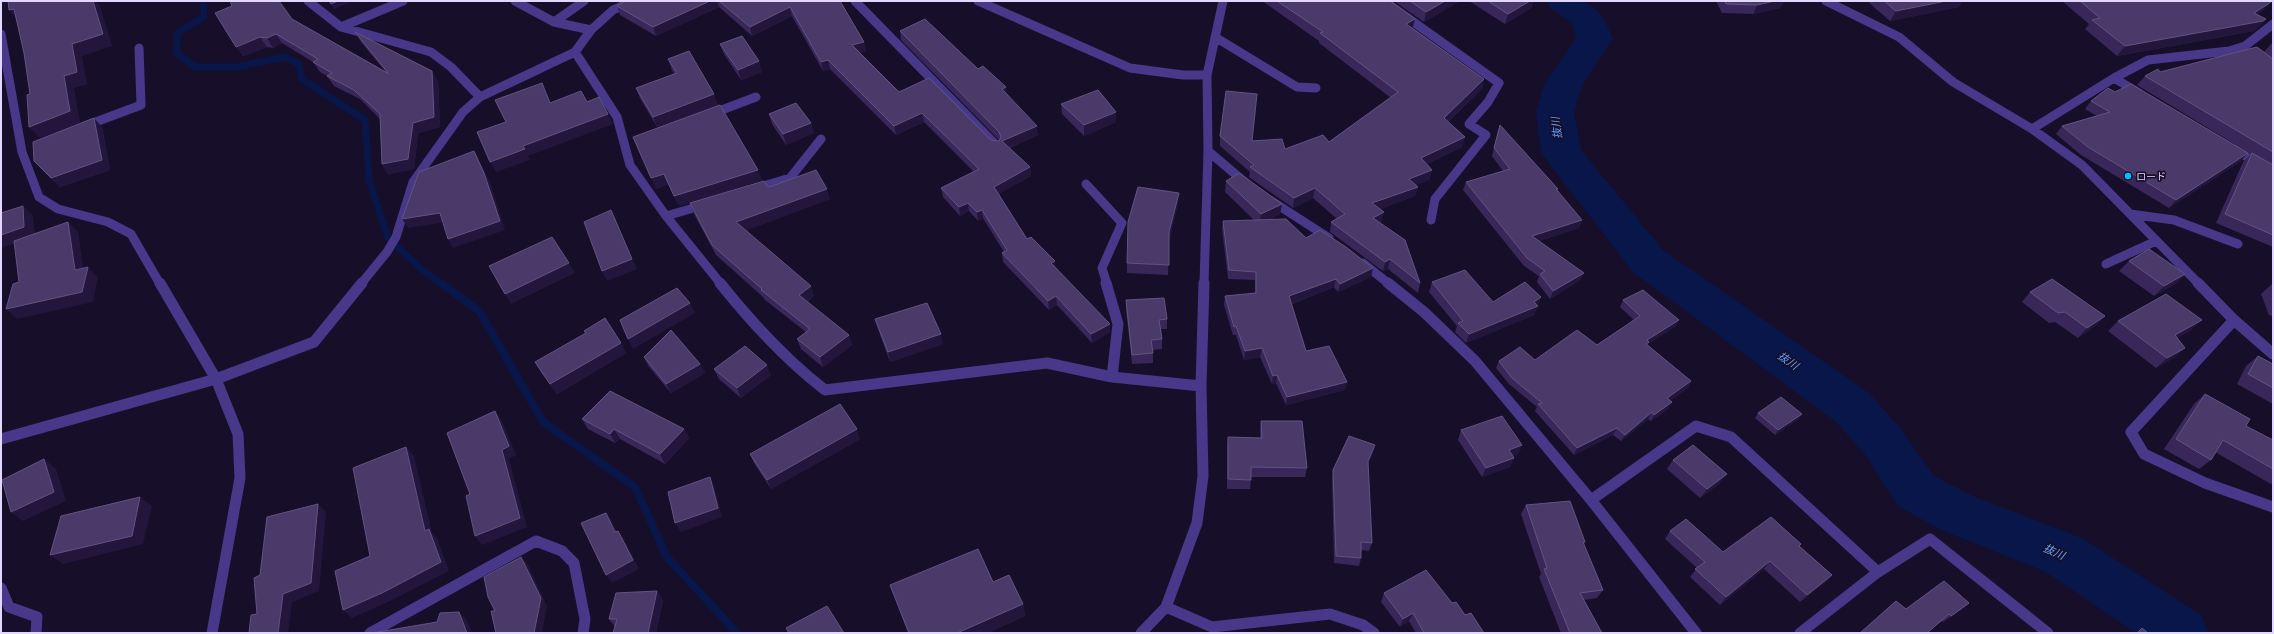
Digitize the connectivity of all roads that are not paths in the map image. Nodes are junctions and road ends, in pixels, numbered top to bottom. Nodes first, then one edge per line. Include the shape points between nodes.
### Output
1 (308, 1) edge
2 (403, 1) edge
3 (515, 1) edge
4 (584, 1) edge
5 (633, 1) edge
6 (978, 1) edge
7 (1223, 1) edge
8 (1384, 1) edge
9 (1826, 1) edge
10 (858, 2) edge
11 (554, 22) junction
12 (2273, 24) edge
13 (341, 27) junction
14 (591, 30) junction
15 (1, 34) edge
16 (1215, 37) junction
17 (139, 48) dead end
18 (575, 52) junction
19 (1207, 75) junction
20 (2114, 78) junction
21 (1316, 88) dead end
22 (756, 97) dead end
23 (480, 98) junction
24 (2148, 98) edge
25 (706, 116) edge
26 (2032, 129) junction
27 (75, 130) edge
28 (821, 139) dead end
29 (996, 145) edge
30 (2227, 145) edge
31 (1208, 151) junction
32 (2273, 173) edge
33 (1086, 184) dead end
34 (746, 192) edge
35 (710, 203) edge
36 (2130, 214) junction
37 (666, 216) junction
38 (1431, 220) dead end
39 (2156, 241) junction
40 (1335, 243) edge
41 (2238, 244) dead end
42 (1354, 256) edge
43 (2106, 264) dead end
44 (2234, 320) junction
45 (2273, 354) edge
46 (1112, 377) junction
47 (216, 379) junction
48 (1201, 386) junction
49 (1, 439) edge
50 (1591, 500) junction
51 (2273, 507) edge
52 (1878, 572) junction
53 (1, 588) edge
54 (1166, 607) junction
55 (36, 633) edge
56 (212, 633) edge
57 (370, 633) edge
58 (583, 633) edge
59 (1141, 633) edge
60 (1374, 633) edge
61 (1696, 633) edge
62 (1800, 633) edge
63 (2048, 633) edge

1 - 13 street
2 - 13 street
3 - 11 street
4 - 11 street
5 - 14 street via 613,10
6 - 19 street via 1130,68 1183,75
7 - 16 street
8 - 38 street via 1499,83 1488,102 1469,124 1486,135 1435,199
9 - 26 street via 1899,37 1954,82
10 - 29 street
11 - 14 street
12 - 20 street via 2248,48 2148,60
13 - 23 street via 431,52 451,67
14 - 18 street
15 - 47 street via 26,151 39,197 58,209 108,222 131,234
16 - 19 street
16 - 21 street via 1297,87
17 - 27 street via 141,105
18 - 23 street
18 - 37 street via 617,117 629,145 630,165
19 - 31 street
20 - 24 street
20 - 26 street
22 - 25 street
23 - 47 street via 463,112 413,182 396,237 387,252 314,342
26 - 36 street via 2082,166
28 - 34 street via 790,178
30 - 32 street
31 - 40 street via 1256,191
31 - 48 street
33 - 46 street via 1122,223 1102,268 1118,324
35 - 37 street
36 - 39 street
36 - 41 street via 2174,220
37 - 46 street via 750,320 796,368 826,390 1047,362
39 - 43 street
39 - 44 street
42 - 50 street via 1424,312 1475,361
44 - 45 street
44 - 51 street via 2131,432 2144,454 2204,483
46 - 48 street
47 - 49 street
47 - 56 street via 238,434 240,478
48 - 54 street via 1203,476 1197,523
50 - 52 street via 1696,426 1731,437
50 - 61 street
52 - 62 street
52 - 63 street via 1930,538
53 - 55 street via 9,607 37,617
54 - 59 street
54 - 60 street via 1212,627 1330,614 1363,624
57 - 58 street via 536,541 562,551 574,563 585,619

